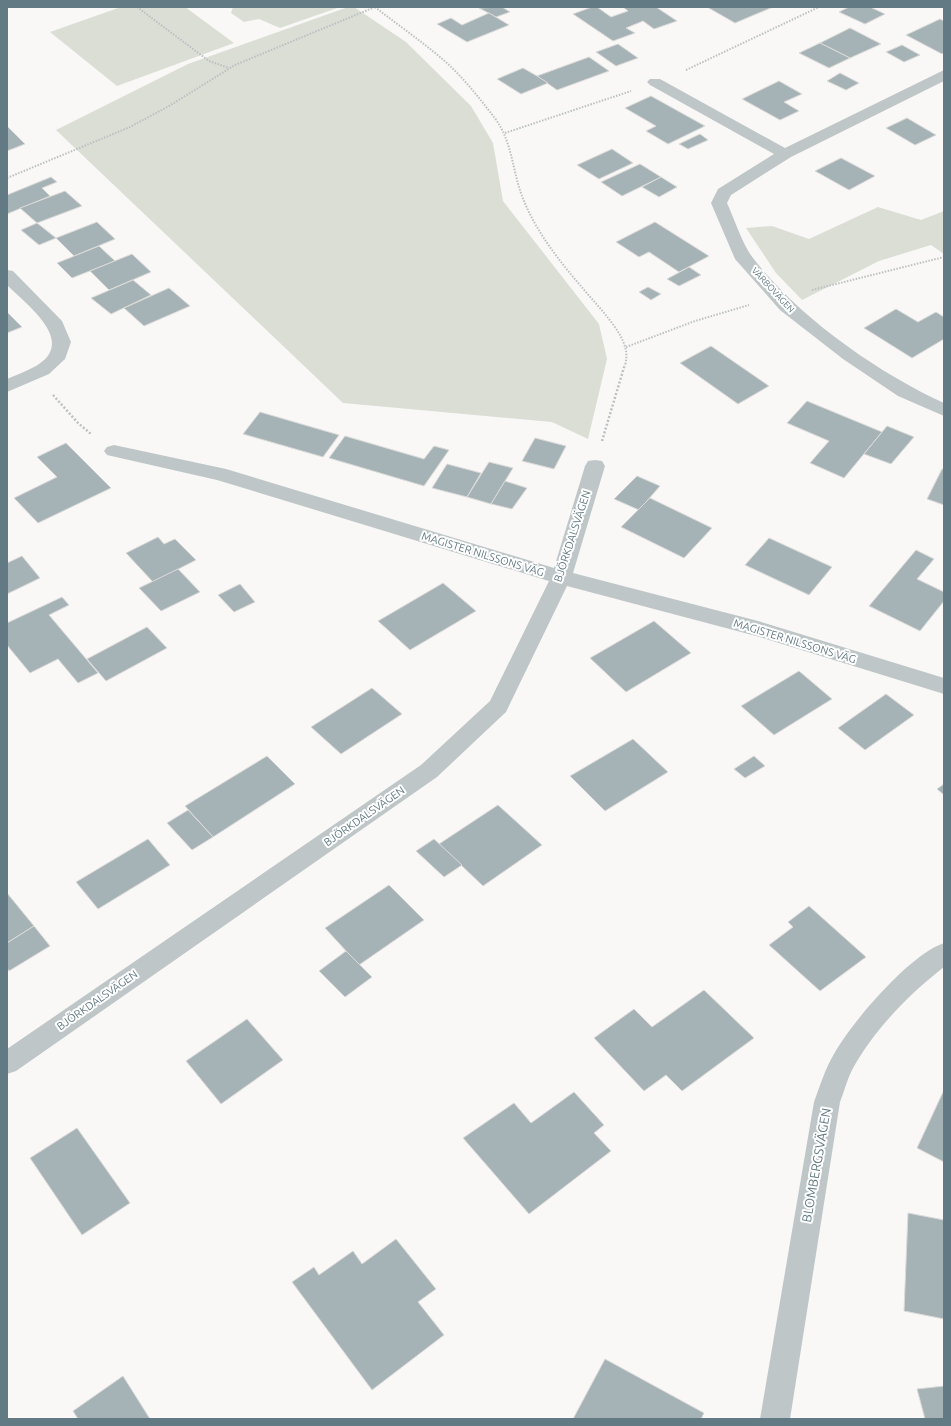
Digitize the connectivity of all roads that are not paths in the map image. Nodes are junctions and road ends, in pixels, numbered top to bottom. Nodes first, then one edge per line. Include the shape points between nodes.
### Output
1 (944, 75) edge
2 (655, 82) road end
3 (784, 154) junction
4 (7, 275) edge
5 (7, 386) edge
6 (944, 410) edge
7 (114, 451) road end
8 (595, 466) road end
9 (560, 577) junction
10 (944, 686) edge
11 (944, 953) edge
12 (7, 1063) edge
13 (775, 1419) edge

1 - 3 street, VÅRBOVÄGEN
2 - 3 street
3 - 6 street, VÅRBOVÄGEN via 724,192 719,203 744,259 786,306 849,355 905,392
4 - 5 street via 56,325 62,342 59,355 43,370
7 - 9 street, MAGISTER NILSSONS VÄG via 219,474
8 - 9 street, BJÖRKDALSVÄGEN
9 - 10 street, MAGISTER NILSSONS VÄG via 758,629
9 - 12 street, BJÖRKDALSVÄGEN via 498,706 429,771
11 - 13 street, BLOMBERGSVÄGEN via 872,1019 845,1058 827,1102

